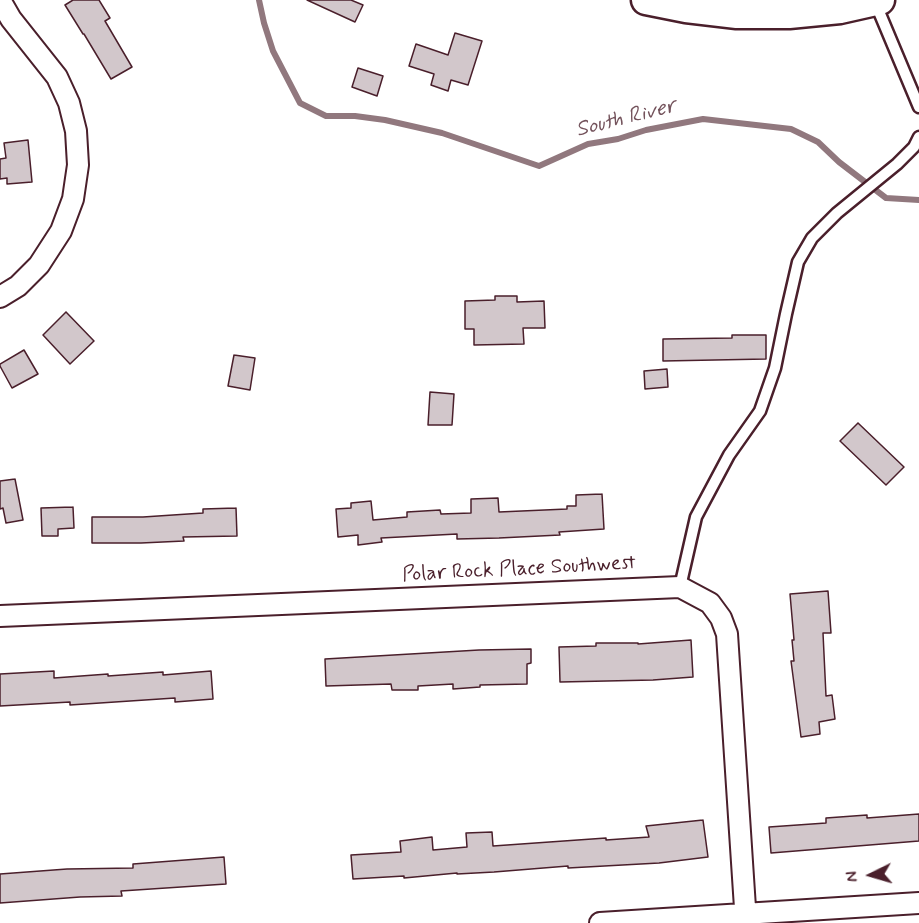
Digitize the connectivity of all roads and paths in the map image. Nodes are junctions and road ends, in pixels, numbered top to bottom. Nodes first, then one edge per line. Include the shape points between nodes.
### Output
1 (0, 0) edge
2 (646, 0) edge
3 (877, 1) edge
4 (919, 107) edge
5 (919, 137) edge
6 (0, 297) edge
7 (680, 586) junction
8 (0, 616) edge
9 (919, 903) edge
10 (746, 918) edge
11 (600, 923) edge

1 - 6 street via 57,77 76,131 78,165 73,199 61,231 39,265
2 - 3 street via 737,14 789,14
3 - 4 lane
5 - 7 lane via 897,164 812,238 798,262 775,368 760,411 729,455 696,517
7 - 8 street, Polar Rock Place Southwest
7 - 10 street via 710,603 727,634
9 - 10 street
10 - 11 street

